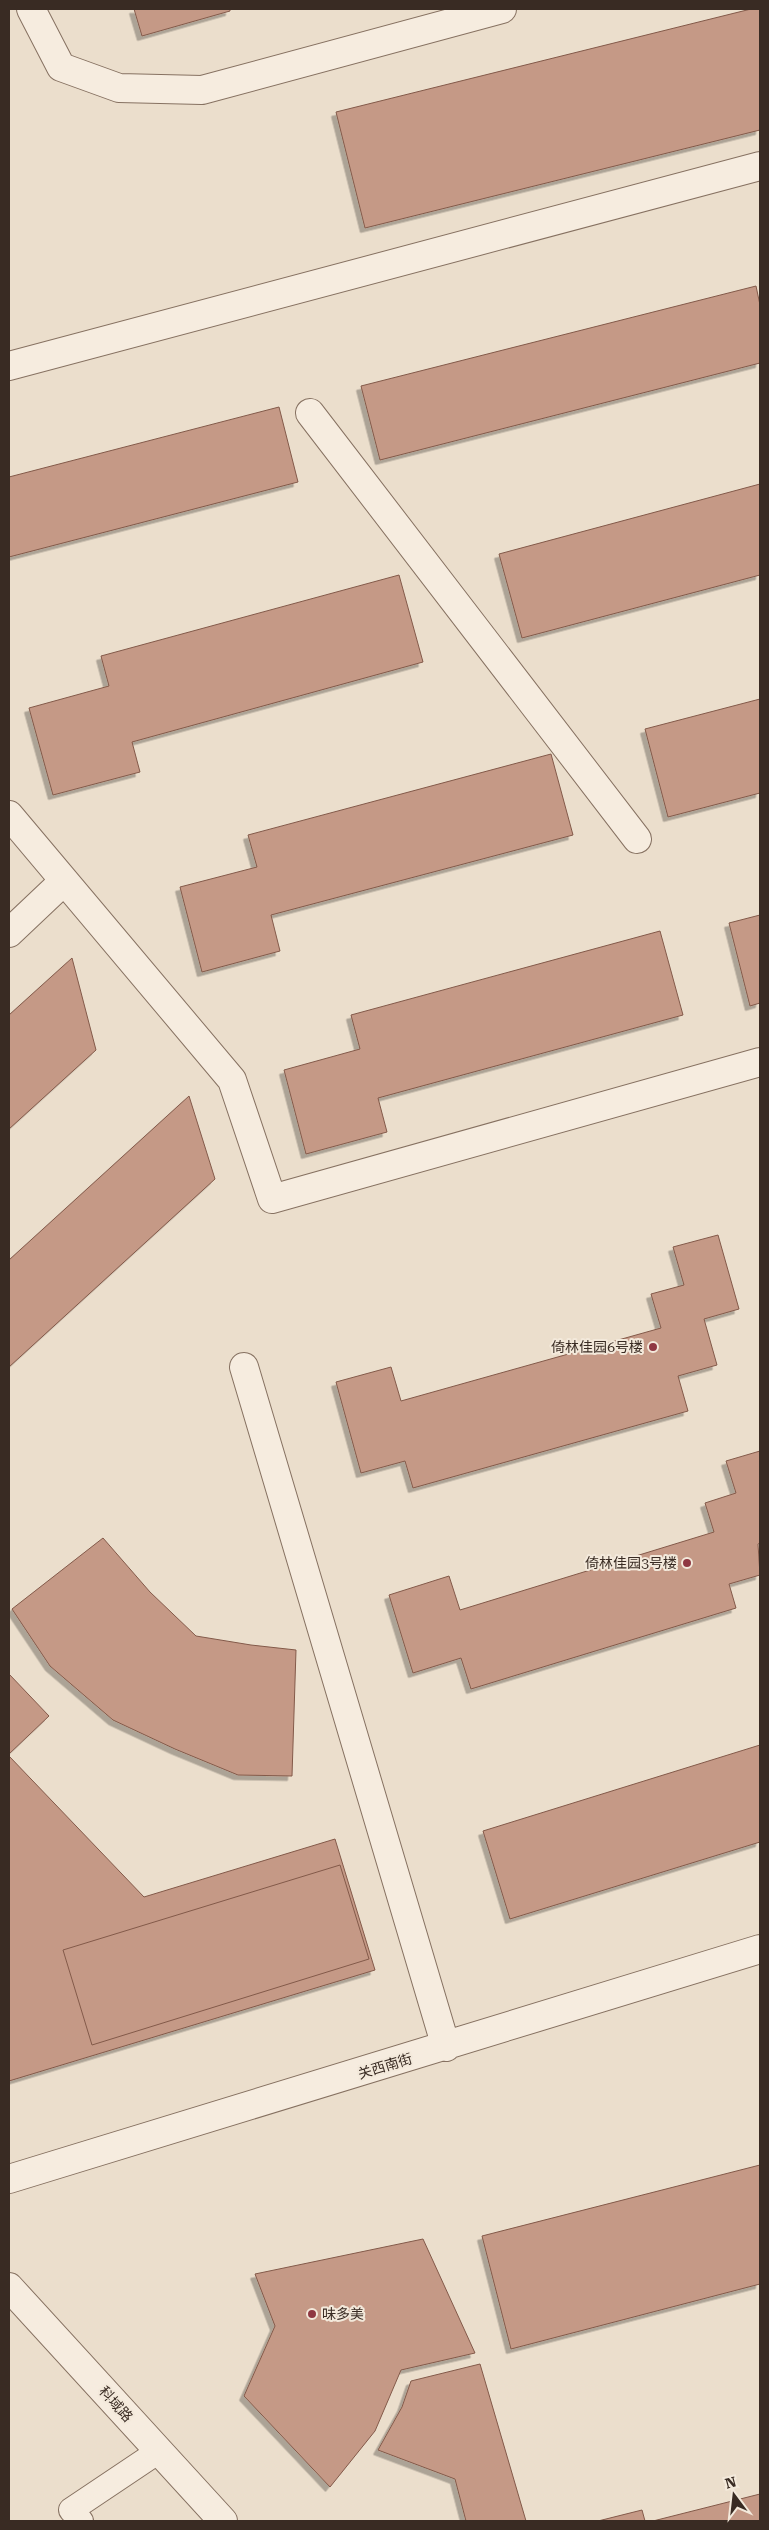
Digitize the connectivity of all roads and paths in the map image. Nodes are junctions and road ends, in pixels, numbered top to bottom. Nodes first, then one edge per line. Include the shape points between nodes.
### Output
1 (31, 9) edge
2 (502, 9) edge
3 (760, 166) edge
4 (9, 366) edge
5 (310, 413) dead end
6 (9, 816) edge
7 (636, 840) dead end
8 (64, 881) junction
9 (9, 933) edge
10 (760, 1062) edge
11 (244, 1368) dead end
12 (760, 1949) edge
13 (446, 2047) junction
14 (9, 2179) edge
15 (9, 2287) edge
16 (159, 2451) junction
17 (80, 2521) edge
18 (222, 2521) edge

1 - 2 street via 61,67 119,88 202,90
3 - 4 street
5 - 7 street
6 - 8 street
8 - 9 street
8 - 10 street via 232,1080 272,1199
11 - 13 street
12 - 13 street, 关西南街
13 - 14 street, 关西南街
15 - 16 street, 科域路
16 - 17 lane via 71,2510
16 - 18 street, 科域路

